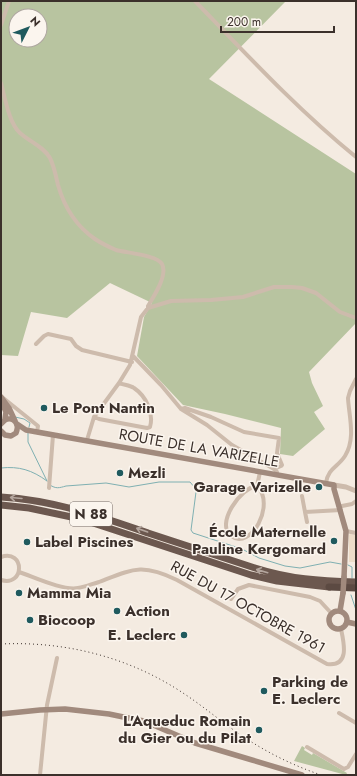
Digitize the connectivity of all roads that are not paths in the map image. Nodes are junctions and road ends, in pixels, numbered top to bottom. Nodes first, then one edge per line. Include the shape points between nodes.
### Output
1 (9, 1) edge
2 (195, 1) edge
3 (1, 25) edge
4 (1, 83) edge
5 (356, 157) edge
6 (148, 308) junction
7 (356, 318) edge
8 (36, 344) dead end
9 (133, 356) junction
10 (132, 362) junction
11 (356, 380) edge
12 (119, 383) junction
13 (1, 396) edge
14 (1, 401) edge
15 (181, 409) junction
16 (94, 417) junction
17 (15, 419) junction
18 (4, 420) edge
19 (150, 427) junction
20 (156, 429) dead end
21 (1, 431) edge
22 (32, 431) junction
23 (16, 432) junction
24 (53, 434) junction
25 (87, 440) junction
26 (274, 468) junction
27 (260, 472) junction
28 (277, 475) junction
29 (326, 483) junction
30 (334, 485) junction
31 (257, 486) junction
32 (49, 487) dead end
33 (356, 491) edge
34 (302, 496) dead end
35 (1, 497) edge
36 (356, 501) edge
37 (1, 505) edge
38 (341, 508) junction
39 (305, 512) junction
40 (307, 522) dead end
41 (346, 531) junction
42 (356, 533) edge
43 (1, 557) edge
44 (19, 572) junction
45 (1, 580) edge
46 (356, 582) edge
47 (356, 588) edge
48 (231, 599) dead end
49 (340, 611) junction
50 (332, 614) junction
51 (347, 622) junction
52 (356, 624) edge
53 (341, 629) junction
54 (57, 658) dead end
55 (47, 709) junction
56 (339, 713) dead end
57 (1, 714) edge
58 (356, 723) edge
59 (307, 748) dead end
60 (356, 754) edge
61 (40, 775) edge
62 (302, 775) edge

1 - 3 street
2 - 5 street via 310,117
4 - 6 street via 14,127 50,157 63,200 75,220 90,236 105,245 161,262 164,269 162,279
6 - 7 street via 171,301 243,297 271,288 292,287 316,293 340,312
6 - 9 street via 141,317
8 - 10 street via 44,336 52,334 71,339 82,350
9 - 10 street
9 - 15 street
10 - 12 street
11 - 29 street via 348,398 351,440 344,457 329,472
12 - 16 street
12 - 19 street via 134,388 147,403 150,410
13 - 17 main road
13 - 22 street via 38,426
14 - 18 main road via 6,408
15 - 26 street via 232,445
15 - 26 street via 211,417 244,432 279,438 277,453 282,465
16 - 19 street
16 - 25 street
17 - 18 main road
17 - 22 main road
17 - 23 main road via 18,427
19 - 20 street
21 - 23 main road via 8,436
22 - 23 main road
22 - 24 main road, ROUTE DE LA VARIZELLE
24 - 25 main road, ROUTE DE LA VARIZELLE
24 - 32 street
25 - 27 main road, ROUTE DE LA VARIZELLE
26 - 28 street
27 - 28 main road, ROUTE DE LA VARIZELLE
27 - 31 street
28 - 29 main road, ROUTE DE LA VARIZELLE
29 - 30 main road, ROUTE DE LA VARIZELLE
30 - 33 street, ROUTE DE LA VARIZELLE
30 - 38 main road
31 - 31 street via 243,493 230,510 226,529 234,538 250,534 262,517 263,500
34 - 39 street
46 -> 35 highway, N 88 via 307,580 280,575 69,507
36 - 38 street
37 - 47 highway, N 88 via 81,519 251,575 283,582
38 - 39 street
38 - 41 main road
39 - 40 street
41 - 42 street
41 - 49 main road, bridge
43 - 44 street via 14,558 19,564
44 - 45 street via 10,581
44 - 53 street, RUE DU 17 OCTOBRE 1961 via 63,587 78,588 129,570 159,572 331,665 344,655
48 - 50 street via 244,586 260,586 310,597 320,601
49 - 50 main road
49 - 51 main road via 346,616
50 - 53 main road via 330,624
51 - 52 main road
51 - 53 main road
54 - 55 street
55 - 57 main road
55 - 61 street
55 - 62 main road via 83,711 138,720 195,743
56 - 58 street
59 - 60 street via 344,769

